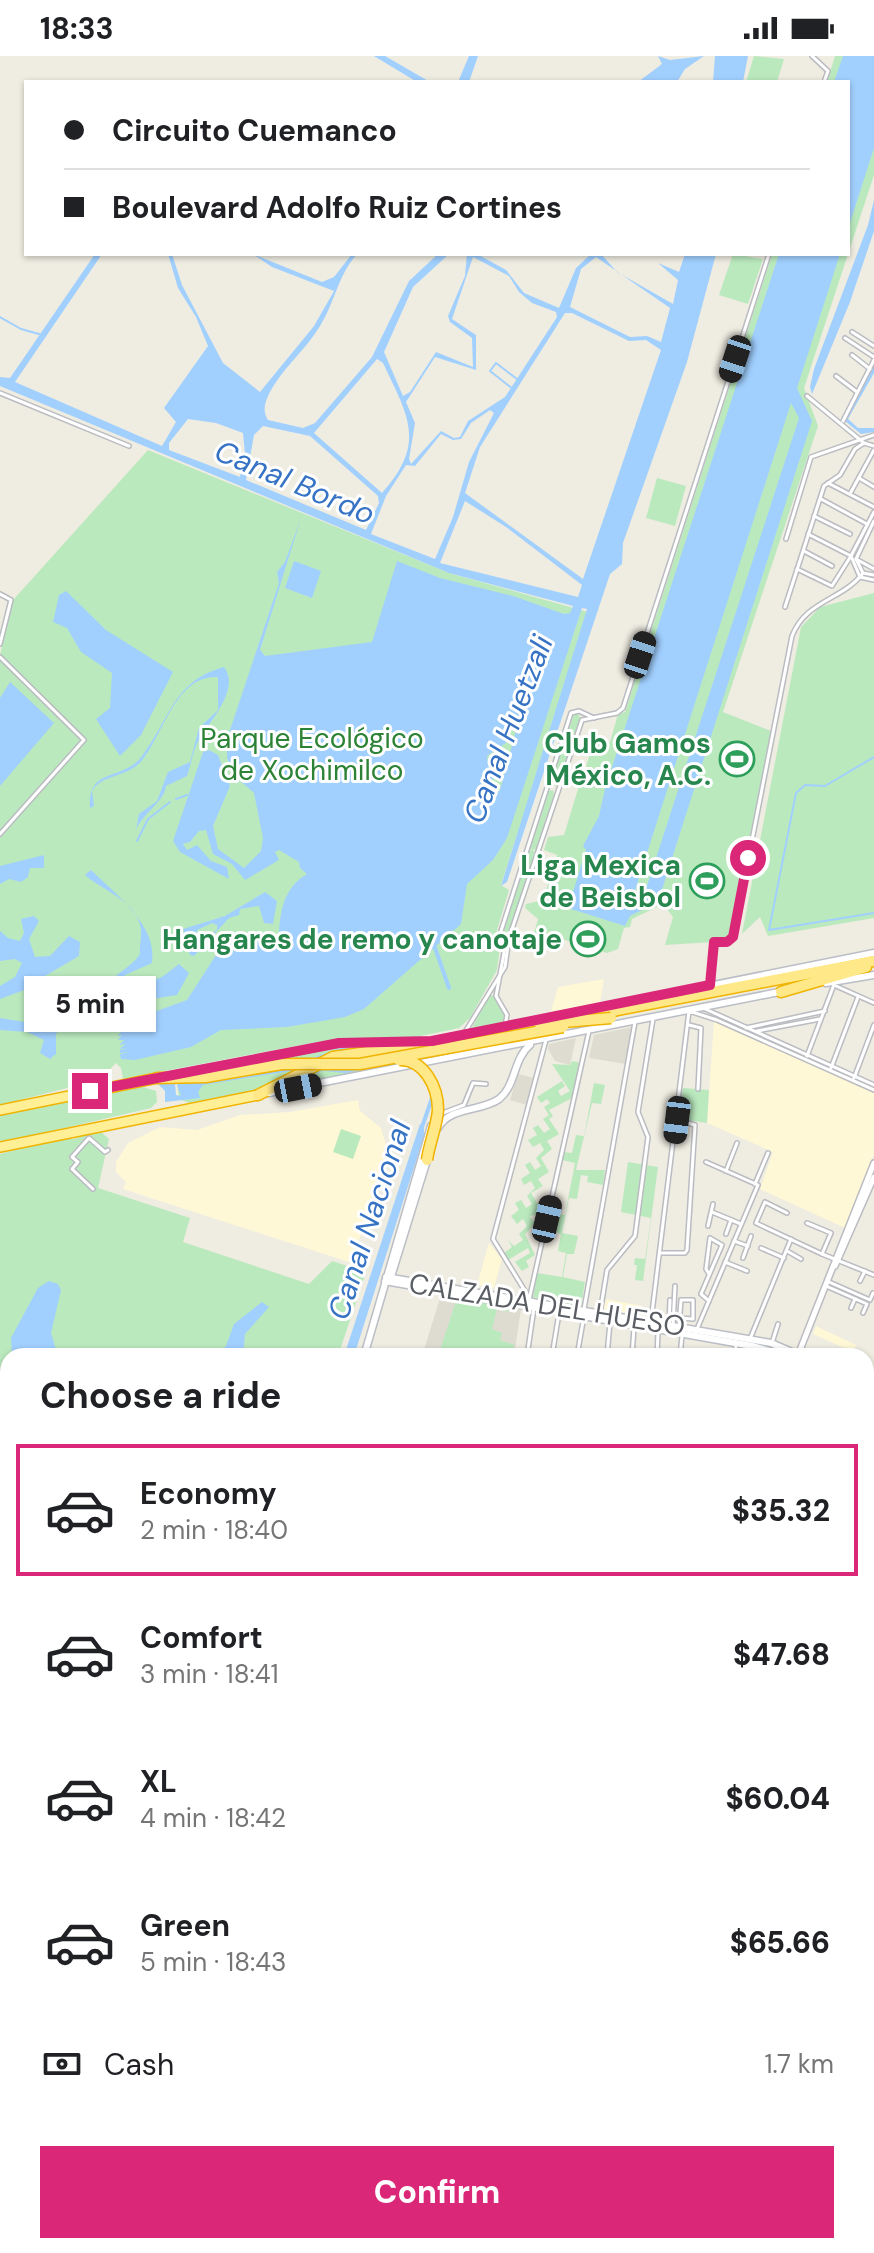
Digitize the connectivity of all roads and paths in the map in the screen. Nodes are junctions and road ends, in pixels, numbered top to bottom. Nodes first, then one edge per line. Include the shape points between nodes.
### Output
1 (812, 56) edge
2 (825, 80) edge
3 (768, 256) edge
4 (852, 332) dead end
5 (845, 338) dead end
6 (874, 346) edge
7 (852, 355) dead end
8 (874, 359) edge
9 (870, 369) junction
10 (836, 376) dead end
11 (857, 392) junction
12 (0, 393) edge
13 (807, 396) dead end
14 (844, 419) junction
15 (874, 435) edge
16 (862, 440) junction
17 (129, 446) dead end
18 (874, 448) edge
19 (868, 462) junction
20 (874, 466) edge
21 (840, 475) junction
22 (859, 478) junction
23 (827, 483) junction
24 (836, 486) junction
25 (874, 487) edge
26 (850, 494) junction
27 (820, 499) junction
28 (874, 510) edge
29 (814, 516) junction
30 (874, 521) edge
31 (867, 524) junction
32 (808, 534) junction
33 (850, 534) dead end
34 (786, 539) dead end
35 (803, 550) junction
36 (851, 556) junction
37 (856, 559) junction
38 (832, 566) dead end
39 (797, 569) junction
40 (874, 569) edge
41 (861, 575) junction
42 (874, 578) edge
43 (0, 594) edge
44 (785, 607) dead end
45 (0, 644) edge
46 (0, 657) edge
47 (594, 718) junction
48 (544, 790) junction
49 (558, 791) junction
50 (0, 834) edge
51 (524, 853) junction
52 (536, 856) junction
53 (874, 953) edge
54 (840, 960) junction
55 (873, 967) edge
56 (502, 970) junction
57 (801, 975) junction
58 (835, 984) junction
59 (713, 985) junction
60 (781, 992) junction
61 (667, 993) joint
62 (488, 994) junction
63 (858, 997) junction
64 (497, 998) junction
65 (874, 1003) edge
66 (686, 1007) junction
67 (703, 1008) junction
68 (825, 1011) junction
69 (714, 1016) junction
70 (653, 1018) junction
71 (822, 1018) junction
72 (635, 1022) junction
73 (689, 1025) junction
74 (874, 1025) edge
75 (505, 1026) junction
76 (744, 1029) junction
77 (589, 1031) junction
78 (752, 1033) junction
79 (464, 1034) junction
80 (546, 1040) junction
81 (468, 1042) junction
82 (534, 1042) junction
83 (518, 1046) junction
84 (521, 1054) junction
85 (464, 1056) junction
86 (367, 1057) junction
87 (806, 1058) junction
88 (411, 1066) junction
89 (830, 1068) junction
90 (157, 1078) junction
91 (853, 1079) junction
92 (486, 1084) dead end
93 (698, 1089) dead end
94 (874, 1089) edge
95 (258, 1095) junction
96 (0, 1110) edge
97 (443, 1116) junction
98 (433, 1118) junction
99 (677, 1120) junction
100 (737, 1143) dead end
101 (0, 1147) edge
102 (108, 1150) dead end
103 (768, 1153) dead end
104 (427, 1160) junction
105 (706, 1162) dead end
106 (874, 1163) edge
107 (726, 1171) junction
108 (873, 1173) edge
109 (755, 1184) junction
110 (93, 1189) dead end
111 (713, 1204) dead end
112 (712, 1212) junction
113 (787, 1213) dead end
114 (731, 1220) junction
115 (807, 1223) dead end
116 (741, 1224) junction
117 (708, 1226) dead end
118 (726, 1234) dead end
119 (751, 1236) dead end
120 (791, 1239) junction
121 (734, 1241) junction
122 (748, 1246) junction
123 (761, 1248) dead end
124 (786, 1251) junction
125 (660, 1253) junction
126 (822, 1254) junction
127 (743, 1258) dead end
128 (784, 1258) junction
129 (801, 1259) dead end
130 (725, 1262) junction
131 (836, 1263) junction
132 (747, 1271) dead end
133 (865, 1271) junction
134 (709, 1274) junction
135 (874, 1275) edge
136 (389, 1281) junction
137 (827, 1284) junction
138 (675, 1286) dead end
139 (532, 1287) junction
140 (524, 1290) junction
141 (873, 1293) edge
142 (856, 1296) junction
143 (670, 1300) dead end
144 (709, 1301) junction
145 (531, 1304) junction
146 (851, 1308) dead end
147 (559, 1313) junction
148 (600, 1313) junction
149 (863, 1313) dead end
150 (584, 1314) junction
151 (651, 1321) junction
152 (610, 1322) junction
153 (778, 1324) dead end
154 (634, 1325) junction
155 (678, 1325) junction
156 (697, 1329) junction
157 (658, 1330) junction
158 (750, 1339) junction
159 (736, 1343) junction
160 (772, 1343) junction
161 (367, 1348) edge
162 (528, 1348) edge
163 (553, 1348) edge
164 (578, 1348) edge
165 (608, 1348) edge
166 (633, 1348) edge
167 (657, 1348) edge
168 (679, 1348) edge
169 (736, 1348) edge
170 (756, 1348) edge
171 (783, 1348) edge
172 (802, 1348) edge

1 - 2 street via 828,71
3 - 47 street via 623,708
4 - 6 street
5 - 8 street
7 - 9 street
8 - 9 street
9 - 11 street
10 - 11 street
11 - 14 street
12 - 17 street
13 - 14 street
14 - 16 street
15 - 16 street
16 - 18 street
16 - 21 street
16 - 34 street via 811,457
18 - 19 street
19 - 20 street
19 - 22 street
21 - 23 street
21 - 24 street
22 - 25 street
22 - 26 street
23 - 24 street
23 - 27 street
24 - 26 street
26 - 28 street
27 - 29 street
27 - 31 street
28 - 31 street
29 - 32 street
29 - 33 street
30 - 37 street
31 - 36 street
32 - 35 street
32 - 36 street
35 - 38 street
35 - 39 street
36 - 39 street via 832,586
36 - 41 street
37 - 40 street
37 - 41 street
39 - 44 street
41 - 42 street
41 - 59 street via 850,589 809,610 792,636 733,937 714,942
43 - 45 street via 11,600
46 - 50 street via 84,740
47 - 48 street via 571,713
47 - 49 street via 582,720
48 - 49 street via 552,785
48 - 51 street
49 - 52 street
51 - 52 street via 534,849
51 - 56 street via 501,931
52 - 56 street
53 - 54 main road
54 - 57 highway
54 - 59 main road
55 - 57 highway
55 - 58 main road
55 - 60 highway
55 - 66 highway
56 - 62 street
56 - 64 street
57 - 59 highway
58 - 60 main road
58 - 63 street
58 - 68 street
59 - 61 highway
59 - 86 highway, bridge via 563,1027
60 - 67 main road
61 - 75 main road
62 - 64 street
62 - 79 street
63 - 65 street
63 - 89 street
64 - 75 street via 506,1013
66 - 67 main road
66 - 69 street
66 - 70 main road
66 - 73 street
66 - 86 highway, bridge via 554,1021
67 - 69 street
68 - 71 street
68 - 76 street
69 - 76 street
70 - 72 main road
70 - 148 street via 638,1112 648,1137 635,1236 607,1270
71 - 78 street
71 - 87 street
72 - 77 main road
72 - 150 street
73 - 93 street via 701,1028
73 - 99 street
74 - 91 street
75 - 79 main road
76 - 78 street
77 - 80 main road
77 - 139 street
78 - 87 street
79 - 81 main road
79 - 90 main road via 424,1043 339,1043
80 - 82 main road
80 - 140 street via 493,1239
81 - 83 main road
81 - 85 main road
82 - 83 main road
82 - 84 main road
83 - 84 main road
83 - 85 main road
84 - 97 main road via 498,1100
85 - 88 main road
86 - 90 highway, bridge via 345,1066 290,1063
86 - 95 highway via 325,1060
86 - 104 highway, bridge via 407,1060 428,1075 438,1110
87 - 89 street
88 - 95 main road
88 - 98 main road via 429,1079
89 - 91 street
90 - 96 highway
91 - 94 street
92 - 97 street via 473,1083 464,1105
95 - 101 highway
97 - 98 street
97 - 104 main road
98 - 136 main road
99 - 125 street
99 - 125 street via 695,1125 687,1250
100 - 107 street
102 - 110 street via 89,1138 72,1157 78,1162 72,1169
103 - 109 street
104 - 136 main road
105 - 107 street
106 - 108 street
107 - 109 street
108 - 131 street
109 - 116 street
111 - 112 street
112 - 114 street
112 - 117 street
113 - 120 street via 765,1202 756,1223
114 - 116 street
114 - 118 street
115 - 126 street via 831,1233
116 - 121 street
119 - 122 street
120 - 124 street
120 - 126 street
121 - 122 street
121 - 130 street
122 - 127 street
123 - 128 street
124 - 128 street
124 - 129 street
125 - 151 street
126 - 131 street
128 - 158 street
130 - 132 street
130 - 144 street
131 - 133 street
131 - 137 street
133 - 135 street
133 - 142 street
134 - 134 street via 722,1245 710,1238 706,1269
134 - 144 street via 701,1294
136 - 145 main road, CALZADA DEL HUESO
136 - 161 main road
137 - 142 street
137 - 172 street
138 - 155 street
139 - 140 street
139 - 145 street
140 - 145 street
141 - 142 street via 870,1300
142 - 146 street
142 - 149 street via 867,1304
143 - 155 street
144 - 156 street
145 - 147 main road, CALZADA DEL HUESO
145 - 150 main road, CALZADA DEL HUESO
145 - 162 street
147 - 150 main road, CALZADA DEL HUESO
147 - 163 street
148 - 150 main road, CALZADA DEL HUESO
148 - 151 main road, CALZADA DEL HUESO
150 - 152 main road, CALZADA DEL HUESO
150 - 164 street
151 - 155 main road, CALZADA DEL HUESO
152 - 154 main road, CALZADA DEL HUESO
152 - 165 street
153 - 160 street
154 - 157 main road, CALZADA DEL HUESO
154 - 166 street
155 - 155 street via 693,1319 693,1300 681,1300
155 - 156 main road, CALZADA DEL HUESO
155 - 157 main road, CALZADA DEL HUESO
155 - 159 main road, CALZADA DEL HUESO
155 - 168 street
156 - 158 main road, CALZADA DEL HUESO
157 - 167 street
158 - 160 main road, CALZADA DEL HUESO
159 - 169 street
159 - 170 main road, CALZADA DEL HUESO
160 - 171 main road, CALZADA DEL HUESO

